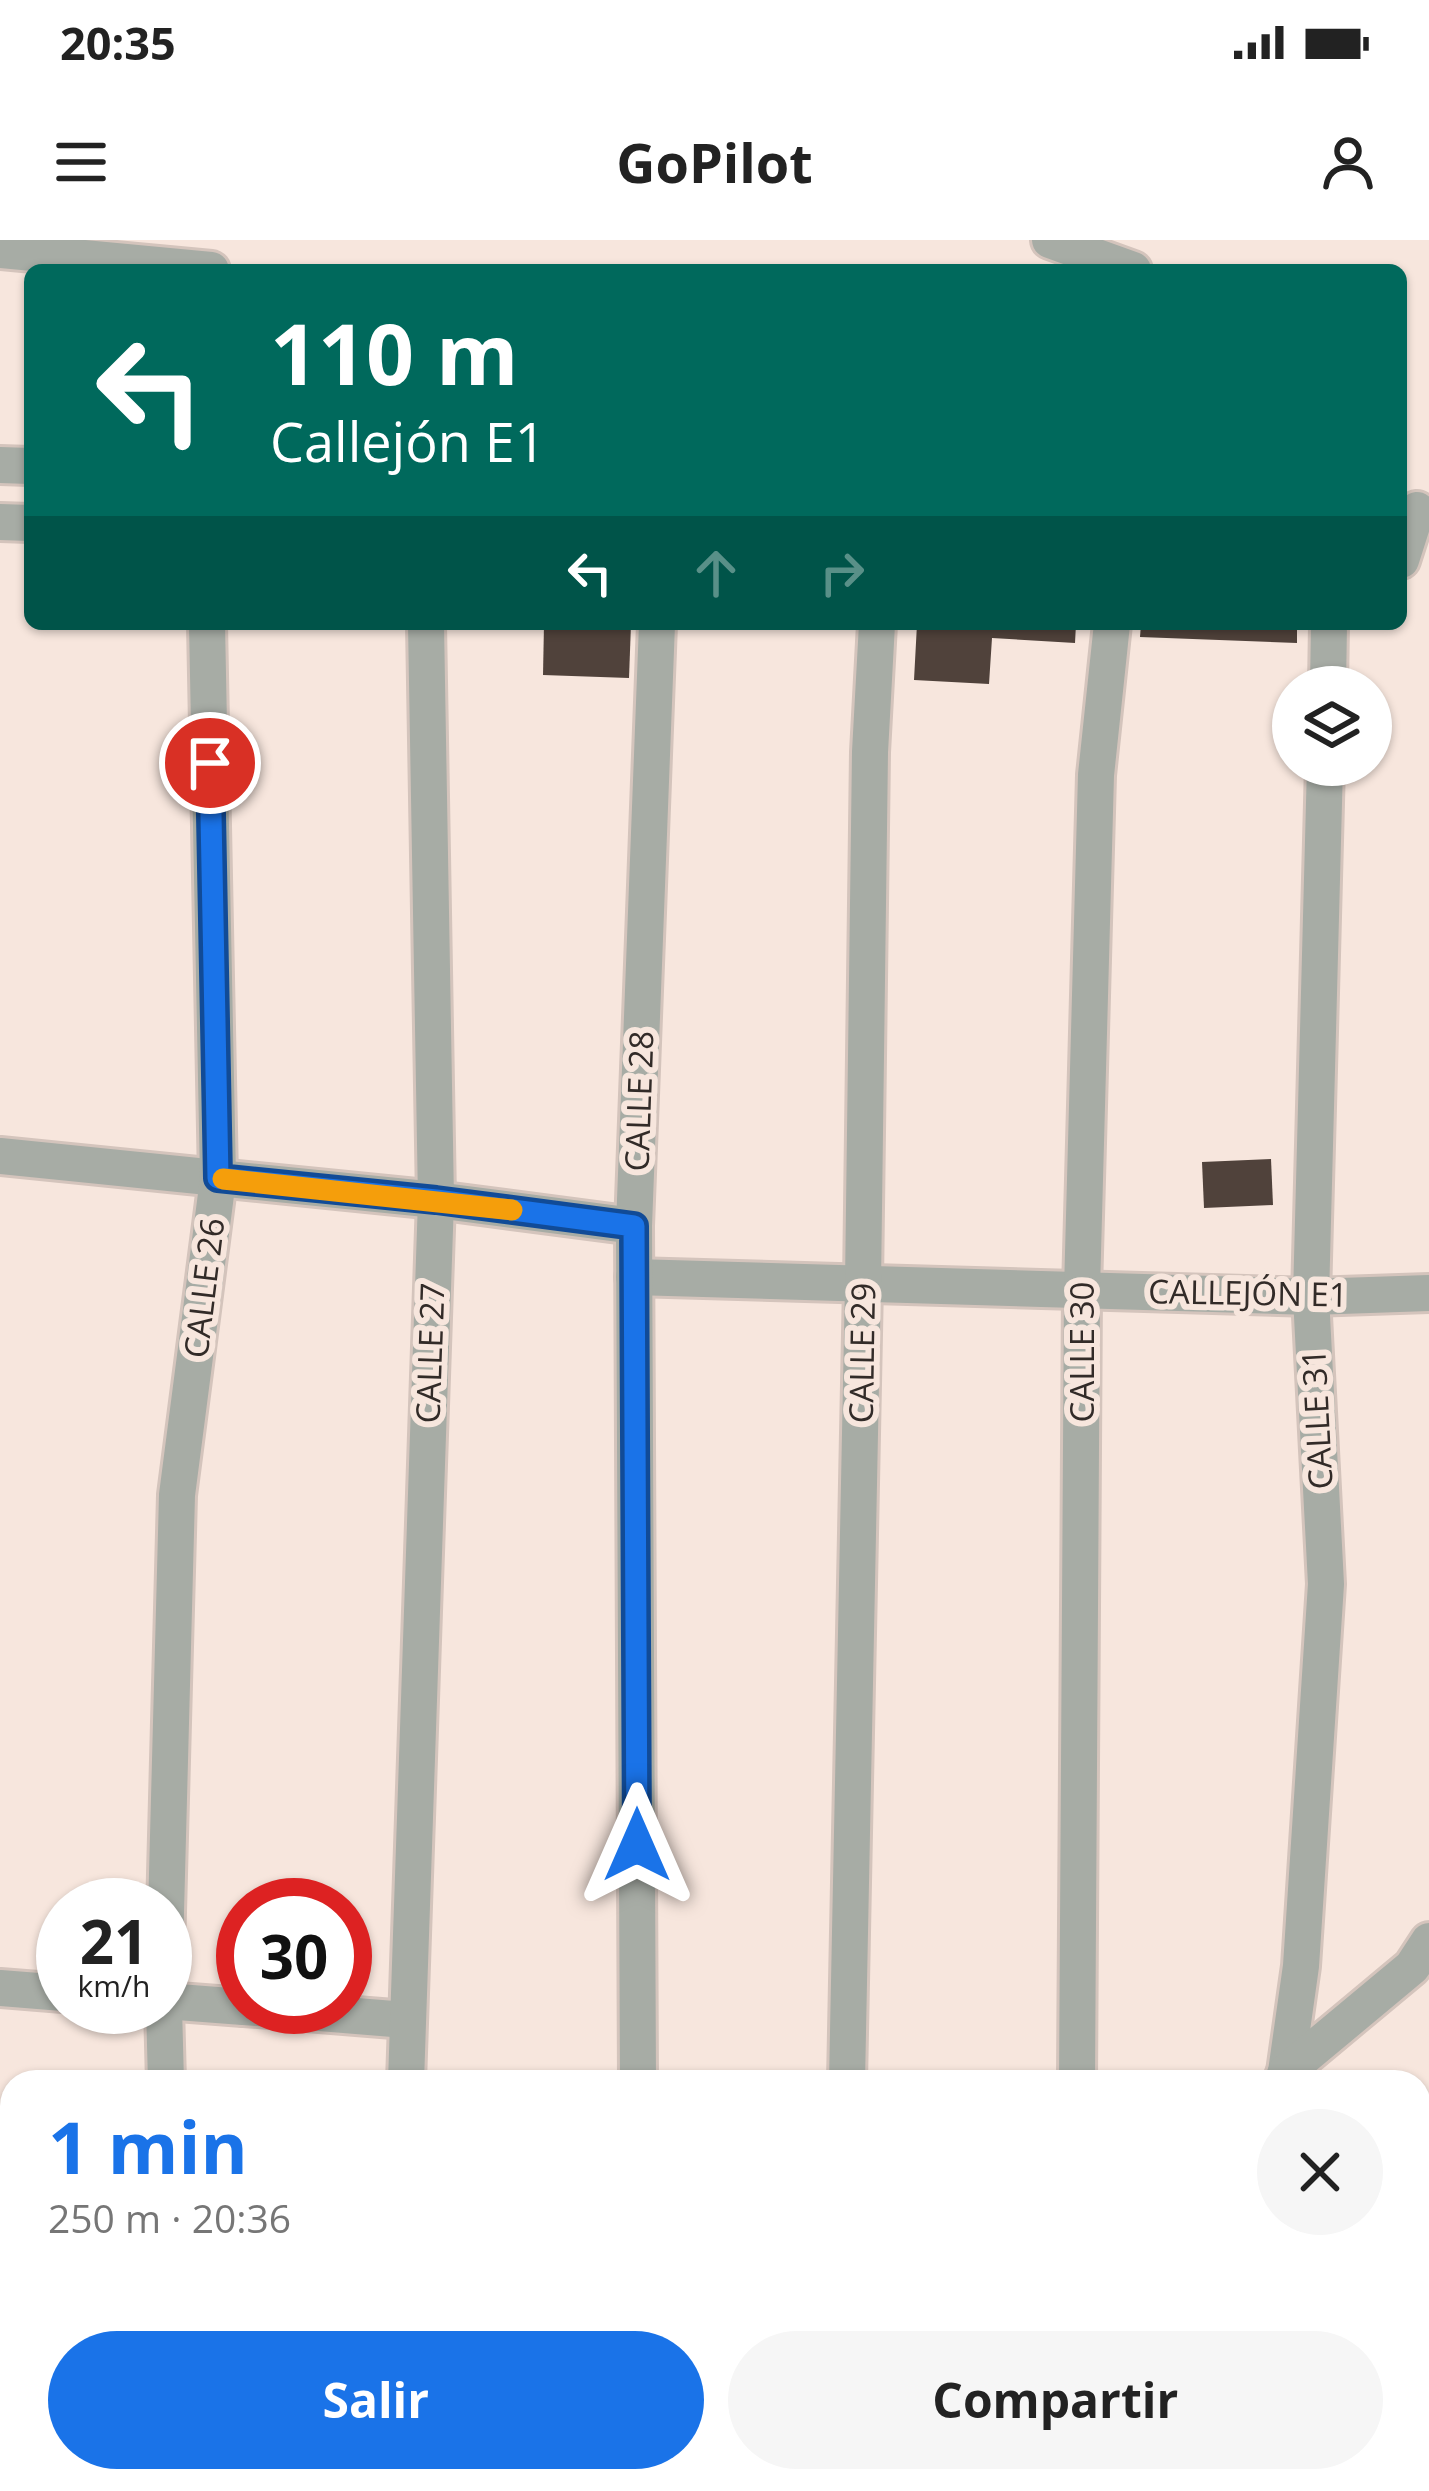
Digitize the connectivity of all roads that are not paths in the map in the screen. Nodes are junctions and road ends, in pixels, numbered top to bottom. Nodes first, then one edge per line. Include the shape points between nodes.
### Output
1 (1050, 240) edge
2 (0, 250) edge
3 (148, 264) edge
4 (1116, 264) edge
5 (1416, 510) edge
6 (1407, 543) edge
7 (207, 630) edge
8 (426, 630) edge
9 (657, 630) edge
10 (878, 630) edge
11 (1111, 630) edge
12 (1329, 630) edge
13 (1328, 666) edge
14 (1324, 786) edge
15 (0, 1156) edge
16 (218, 1178) junction
17 (436, 1200) junction
18 (634, 1226) junction
19 (634, 1277) junction
20 (863, 1284) junction
21 (1082, 1290) junction
22 (1429, 1294) edge
23 (1311, 1297) junction
24 (167, 1878) edge
25 (1423, 1962) edge
26 (0, 1988) edge
27 (36, 1991) edge
28 (372, 2017) edge
29 (406, 2020) junction
30 (165, 2034) edge
31 (166, 2070) edge
32 (406, 2070) edge
33 (638, 2070) edge
34 (847, 2070) edge
35 (1078, 2070) edge
36 (1284, 2070) edge
37 (1292, 2070) edge

1 - 4 street
2 - 3 street
5 - 6 street
7 - 16 street, CALLE 26
8 - 17 street, CALLE 27
9 - 18 street, CALLE 28
10 - 20 street, CALLE 29
11 - 21 street, CALLE 30 via 1096,775
12 - 13 street
14 - 23 street, CALLE 31
15 - 16 street
16 - 17 street
16 - 24 street, CALLE 26 via 177,1495
17 - 18 street
17 - 29 street, CALLE 27
18 - 19 street, CALLE 28
19 - 20 street, CALLEJÓN E1
19 - 33 street, CALLE 28
20 - 21 street, CALLEJÓN E1
20 - 34 street, CALLE 29
21 - 23 street, CALLEJÓN E1
21 - 35 street, CALLE 30
22 - 23 street, CALLEJÓN E1
23 - 36 street, CALLE 31 via 1326,1584 1301,1966
25 - 37 street
26 - 27 street
28 - 29 street
29 - 32 street, CALLE 27
30 - 31 street

